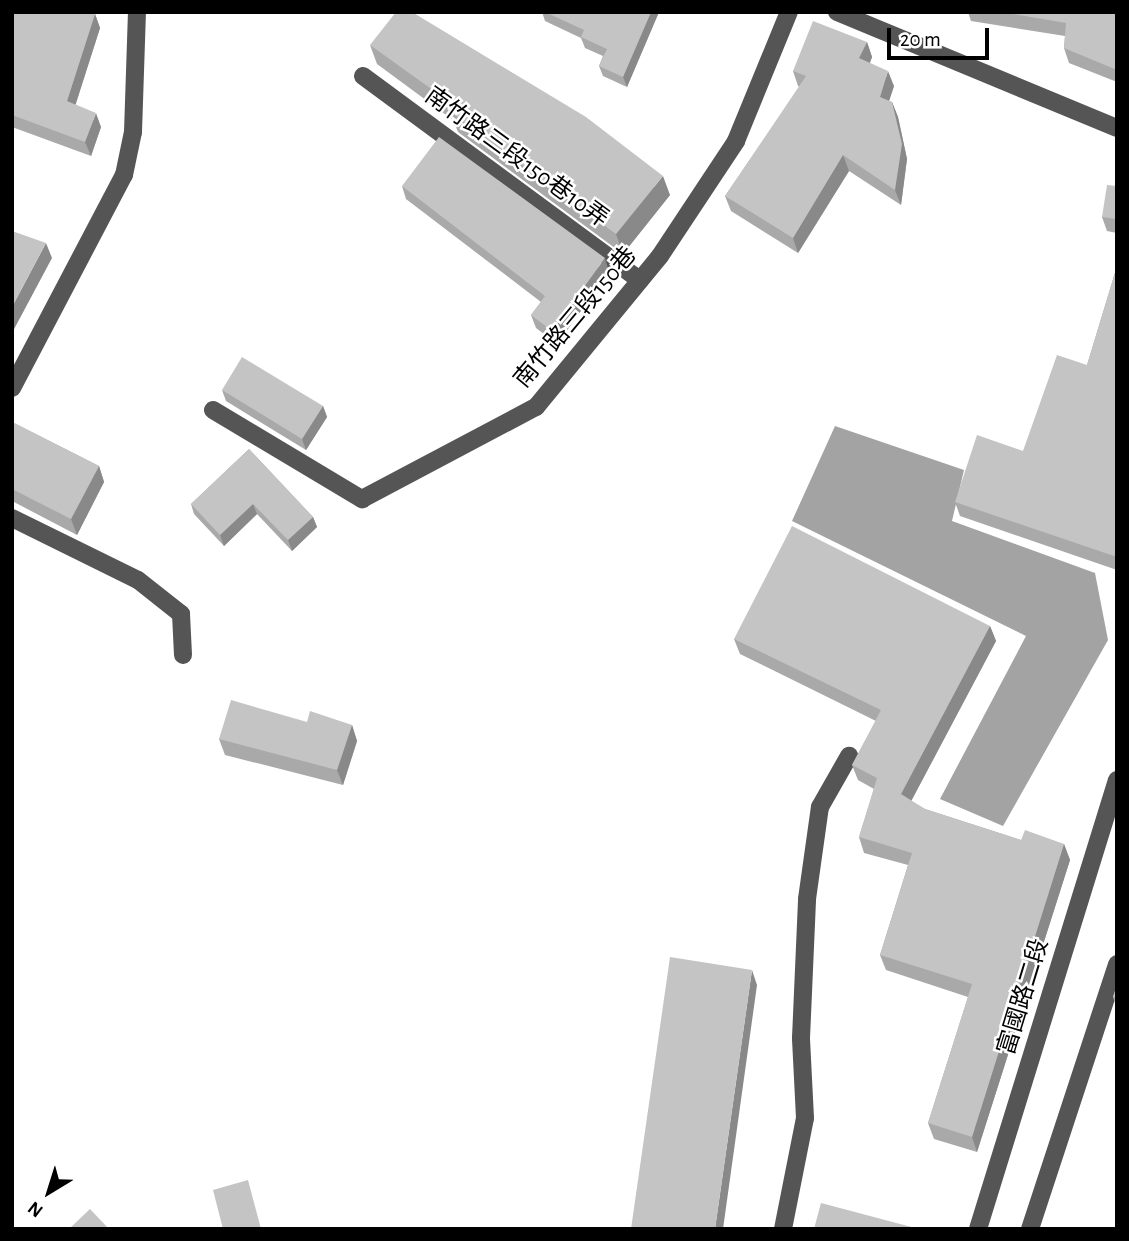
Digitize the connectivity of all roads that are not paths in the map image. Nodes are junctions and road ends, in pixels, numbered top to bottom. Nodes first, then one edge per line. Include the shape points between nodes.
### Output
1 (137, 12) edge
2 (789, 12) edge
3 (836, 12) edge
4 (363, 76) dead end
5 (1117, 128) edge
6 (640, 280) junction
7 (12, 388) edge
8 (213, 410) dead end
9 (12, 517) edge
10 (183, 655) dead end
11 (849, 757) dead end
12 (1117, 780) edge
13 (1117, 964) edge
14 (783, 1229) edge
15 (978, 1229) edge
16 (1030, 1229) edge

1 - 7 street via 133,132 124,175
2 - 6 street, 南竹路三段150巷 via 736,141
3 - 5 street
4 - 6 street, 南竹路三段150巷10弄
6 - 8 street, 南竹路三段150巷 via 536,407 362,499
9 - 10 street via 138,580 181,614
11 - 14 street via 820,807 810,873 801,1038 806,1118
12 - 15 street, 富國路二段
13 - 16 street

